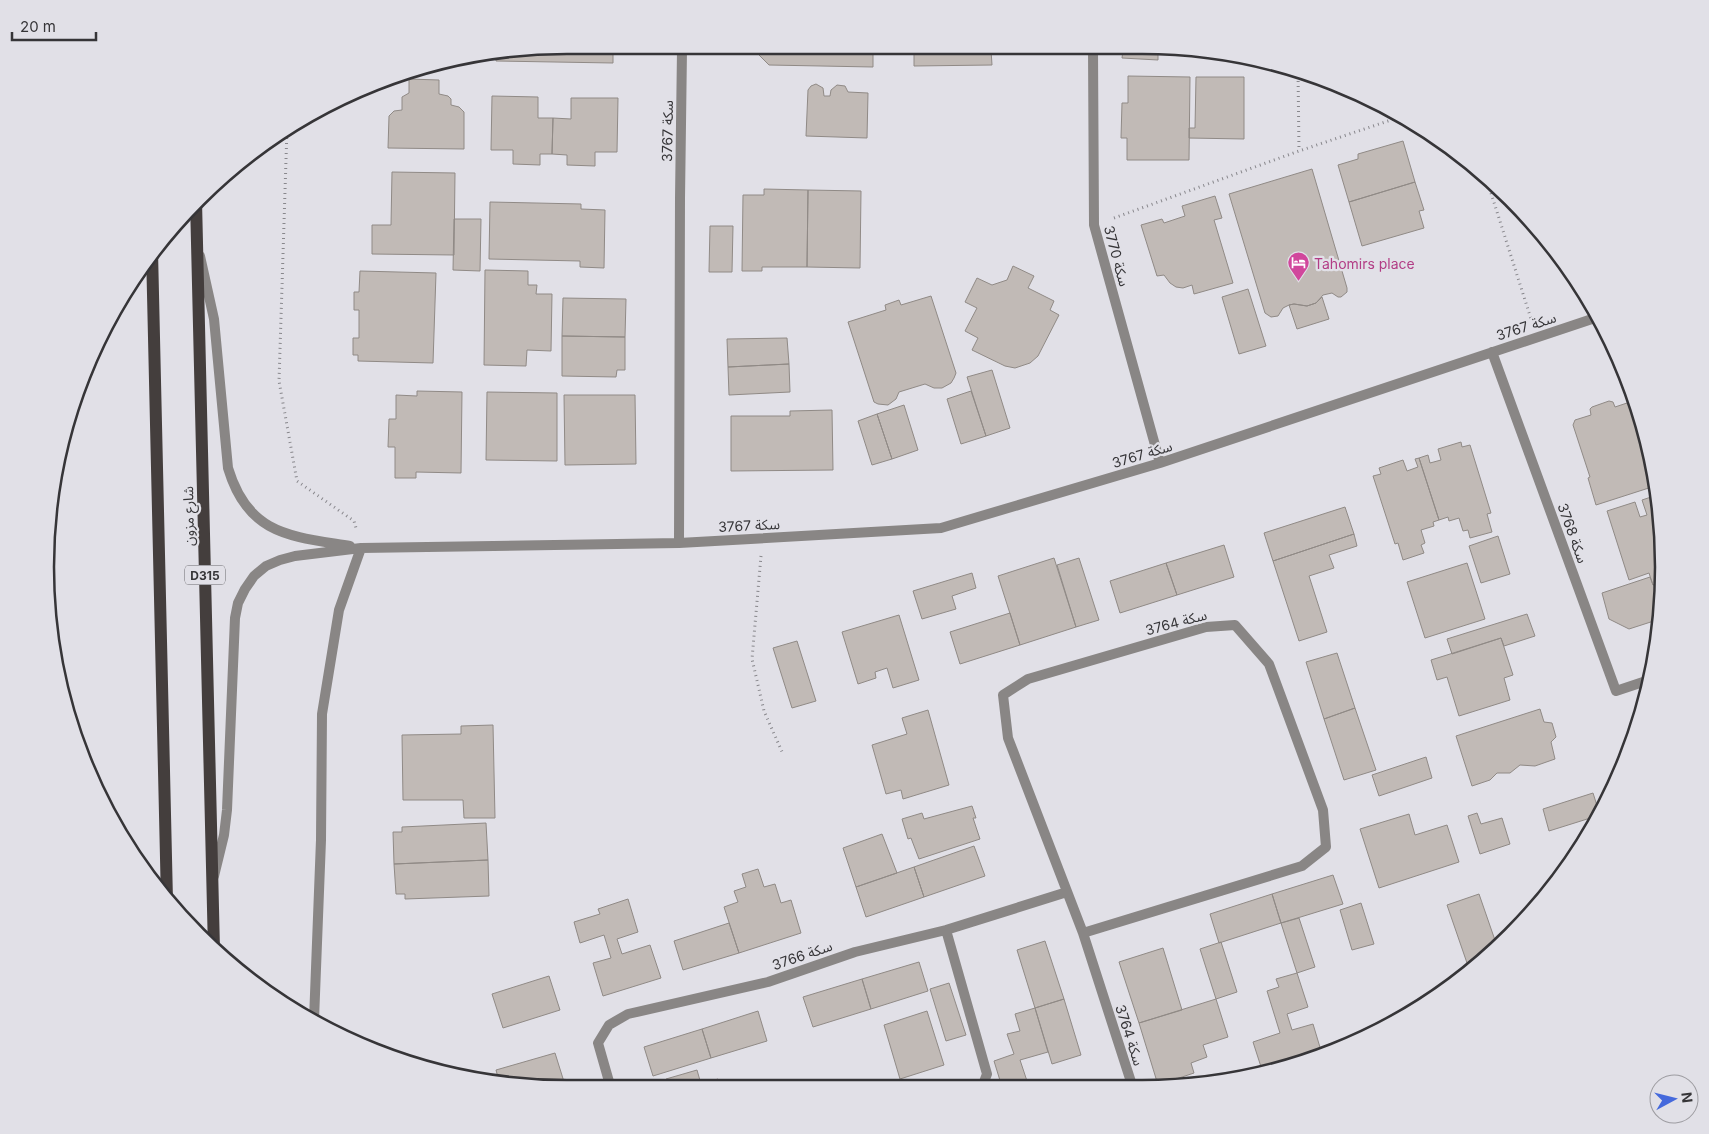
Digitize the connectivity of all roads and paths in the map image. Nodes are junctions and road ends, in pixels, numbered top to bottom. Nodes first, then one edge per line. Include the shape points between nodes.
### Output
1 (682, 54) edge
2 (1093, 54) edge
3 (1298, 78) edge
4 (1392, 120) edge
5 (287, 137) edge
6 (1299, 151) junction
7 (1490, 190) edge
8 (196, 212) edge
9 (1094, 225) junction
10 (197, 246) junction
11 (152, 265) edge
12 (1591, 319) edge
13 (1536, 337) junction
14 (1492, 352) junction
15 (1160, 463) junction
16 (763, 538) junction
17 (679, 543) junction
18 (360, 548) junction
19 (1642, 682) edge
20 (783, 754) dead end
21 (212, 884) junction
22 (167, 887) edge
23 (1067, 892) junction
24 (946, 930) junction
25 (1083, 933) junction
26 (214, 939) edge
27 (314, 1013) edge
28 (609, 1080) edge
29 (984, 1080) edge
30 (1130, 1080) edge

1 - 17 street, سكة 3767
2 - 9 street, سكة 3770
3 - 6 path
4 - 6 path
5 - 18 path via 279,380 297,481 354,521
6 - 9 path
7 - 13 path
8 - 10 main road, شارع مزون / D315
9 - 15 street, سكة 3770
10 - 18 street via 214,319 228,468 237,492 252,513 280,532
10 - 21 main road, شارع مزون / D315
11 - 22 main road
12 - 13 street, سكة 3767
13 - 14 street, سكة 3767
14 - 15 street, سكة 3767
14 - 19 street, سكة 3768 via 1616,691
15 - 16 street, سكة 3767 via 941,528
16 - 17 street, سكة 3767
16 - 20 path via 752,660 764,710
17 - 18 street, سكة 3767
18 - 21 street via 295,556 266,566 254,576 238,603 227,810
18 - 27 street via 339,610 322,714
21 - 26 main road, شارع مزون / D315
23 - 24 street, سكة 3766
23 - 25 street, سكة 3764
23 - 25 street, سكة 3764 via 1008,738 1003,695 1028,679 1206,626 1236,625 1269,664 1323,810 1326,847 1302,866
24 - 28 street, سكة 3766 via 855,952 768,982 628,1014 609,1025 598,1043
24 - 29 street via 986,1074
25 - 30 street, سكة 3764

